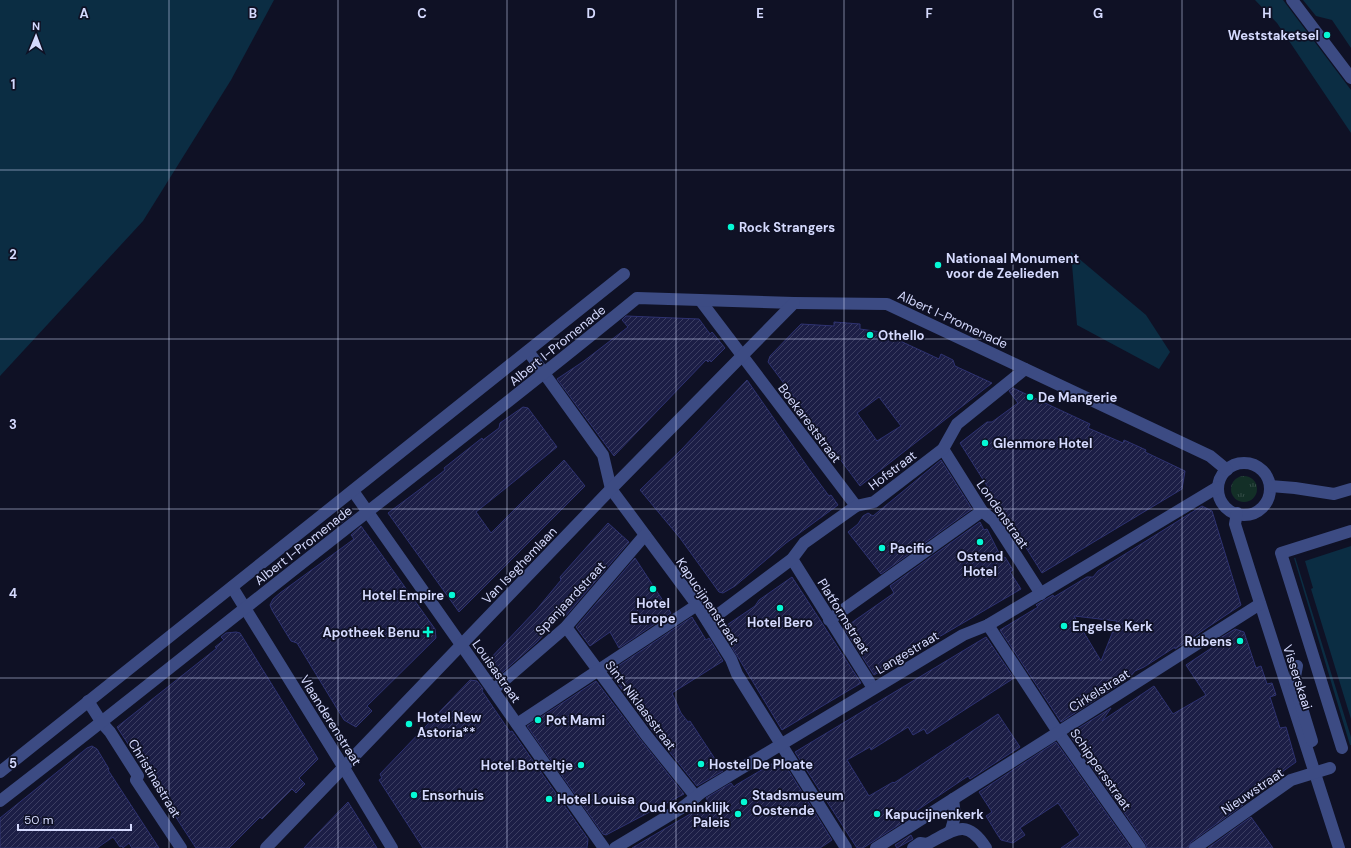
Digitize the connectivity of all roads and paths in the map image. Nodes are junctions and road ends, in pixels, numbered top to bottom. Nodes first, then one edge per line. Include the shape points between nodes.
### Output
1 (1292, 0) edge
2 (1351, 78) edge
3 (624, 274) dead end
4 (700, 300) junction
5 (794, 304) junction
6 (528, 351) junction
7 (742, 356) junction
8 (1025, 369) junction
9 (545, 373) junction
10 (943, 449) junction
11 (1227, 470) junction
12 (1270, 486) junction
13 (1218, 488) junction
14 (611, 489) junction
15 (1351, 489) edge
16 (353, 491) junction
17 (856, 506) junction
18 (368, 511) junction
19 (982, 511) junction
20 (1237, 513) junction
21 (1351, 531) edge
22 (645, 535) junction
23 (792, 559) junction
24 (232, 588) junction
25 (1041, 594) junction
26 (1260, 604) junction
27 (697, 605) junction
28 (244, 608) junction
29 (829, 620) junction
30 (708, 622) junction
31 (988, 625) junction
32 (566, 627) junction
33 (462, 645) junction
34 (1297, 666) dead end
35 (597, 670) junction
36 (873, 688) junction
37 (494, 690) junction
38 (88, 701) junction
39 (102, 723) junction
40 (517, 724) junction
41 (1058, 732) junction
42 (105, 737) dead end
43 (1312, 741) dead end
44 (780, 744) junction
45 (1342, 748) dead end
46 (344, 768) junction
47 (1330, 768) dead end
48 (0, 772) edge
49 (1314, 773) junction
50 (136, 780) junction
51 (696, 798) junction
52 (953, 799) junction
53 (0, 801) edge
54 (951, 830) junction
55 (932, 845) edge
56 (181, 848) edge
57 (266, 848) edge
58 (392, 848) edge
59 (604, 848) edge
60 (615, 848) edge
61 (846, 848) edge
62 (876, 848) edge
63 (913, 848) edge
64 (986, 848) edge
65 (1140, 848) edge
66 (1195, 848) edge
67 (1339, 848) edge

1 - 2 street
3 - 6 street, Albert I-Promenade
4 - 5 street, Albert I-Promenade
4 - 7 street, Boekareststraat
4 - 9 street, Albert I-Promenade via 637,298
5 - 7 street, Van Iseghemlaan
5 - 8 street, Albert I-Promenade via 887,304
6 - 9 street, Kapucijnenstraat
6 - 16 street, Albert I-Promenade
7 - 14 street, Van Iseghemlaan
7 - 17 street, Boekareststraat
8 - 10 street, Hofstraat via 957,424
8 - 11 street, Albert I-Promenade via 1210,456
9 - 14 street, Kapucijnenstraat via 603,455
9 - 18 street, Albert I-Promenade
10 - 17 street, Hofstraat via 874,502
10 - 19 street, Londenstraat
11 - 12 street via 1239,464 1253,465 1265,473
11 - 13 street
12 - 15 street via 1334,494
12 - 20 street via 1267,500 1258,511
13 - 20 street via 1221,500 1230,510
13 - 25 street, Langestraat
14 - 22 street, Kapucijnenstraat
14 - 33 street, Van Iseghemlaan
16 - 18 street, Louisastraat
16 - 24 street, Albert I-Promenade
17 - 23 street, Hofstraat via 804,543
18 - 28 street, Albert I-Promenade
18 - 33 street, Louisastraat
19 - 25 street, Londenstraat via 994,521
19 - 29 street
20 - 26 street, Visserskaai via 1235,524
21 - 45 street via 1282,553
22 - 27 street, Kapucijnenstraat
22 - 32 street, Spanjaardstraat
23 - 29 street, Platformstraat
23 - 30 street, Hofstraat
24 - 28 street, Vlaanderenstraat
24 - 38 street, Albert I-Promenade
25 - 31 street, Langestraat
26 - 41 street, Cirkelstraat
26 - 49 street, Visserskaai
27 - 30 street, Kapucijnenstraat
27 - 35 street
28 - 39 street, Albert I-Promenade
28 - 46 street, Vlaanderenstraat
29 - 36 street, Platformstraat
30 - 44 street, Kapucijnenstraat
31 - 36 street, Langestraat via 963,635
31 - 41 street, Schippersstraat
32 - 35 street, Sint-Niklaasstraat
32 - 37 street, Spanjaardstraat
33 - 37 street, Louisastraat
33 - 46 street, Van Iseghemlaan
34 - 43 street via 1294,682
35 - 40 street
35 - 51 street, Sint-Niklaasstraat
36 - 44 street, Langestraat
37 - 40 street, Louisastraat
38 - 39 street
38 - 48 street, Albert I-Promenade
39 - 50 street, Christinastraat via 138,776
39 - 53 street, Albert I-Promenade
40 - 59 street, Louisastraat
41 - 52 street, Cirkelstraat
41 - 65 street, Schippersstraat
42 - 50 street via 132,778
44 - 51 street, Langestraat
44 - 61 street, Kapucijnenstraat
46 - 57 street, Van Iseghemlaan
46 - 58 street, Vlaanderenstraat
47 - 49 street, Nieuwstraat
49 - 66 street, Nieuwstraat via 1291,780
49 - 67 street, Visserskaai
50 - 56 street, Christinastraat
51 - 60 street, Langestraat
52 - 54 street via 955,816
52 - 62 street, Cirkelstraat
54 - 55 street
54 - 64 street via 959,828 974,832
55 - 63 street via 920,843

